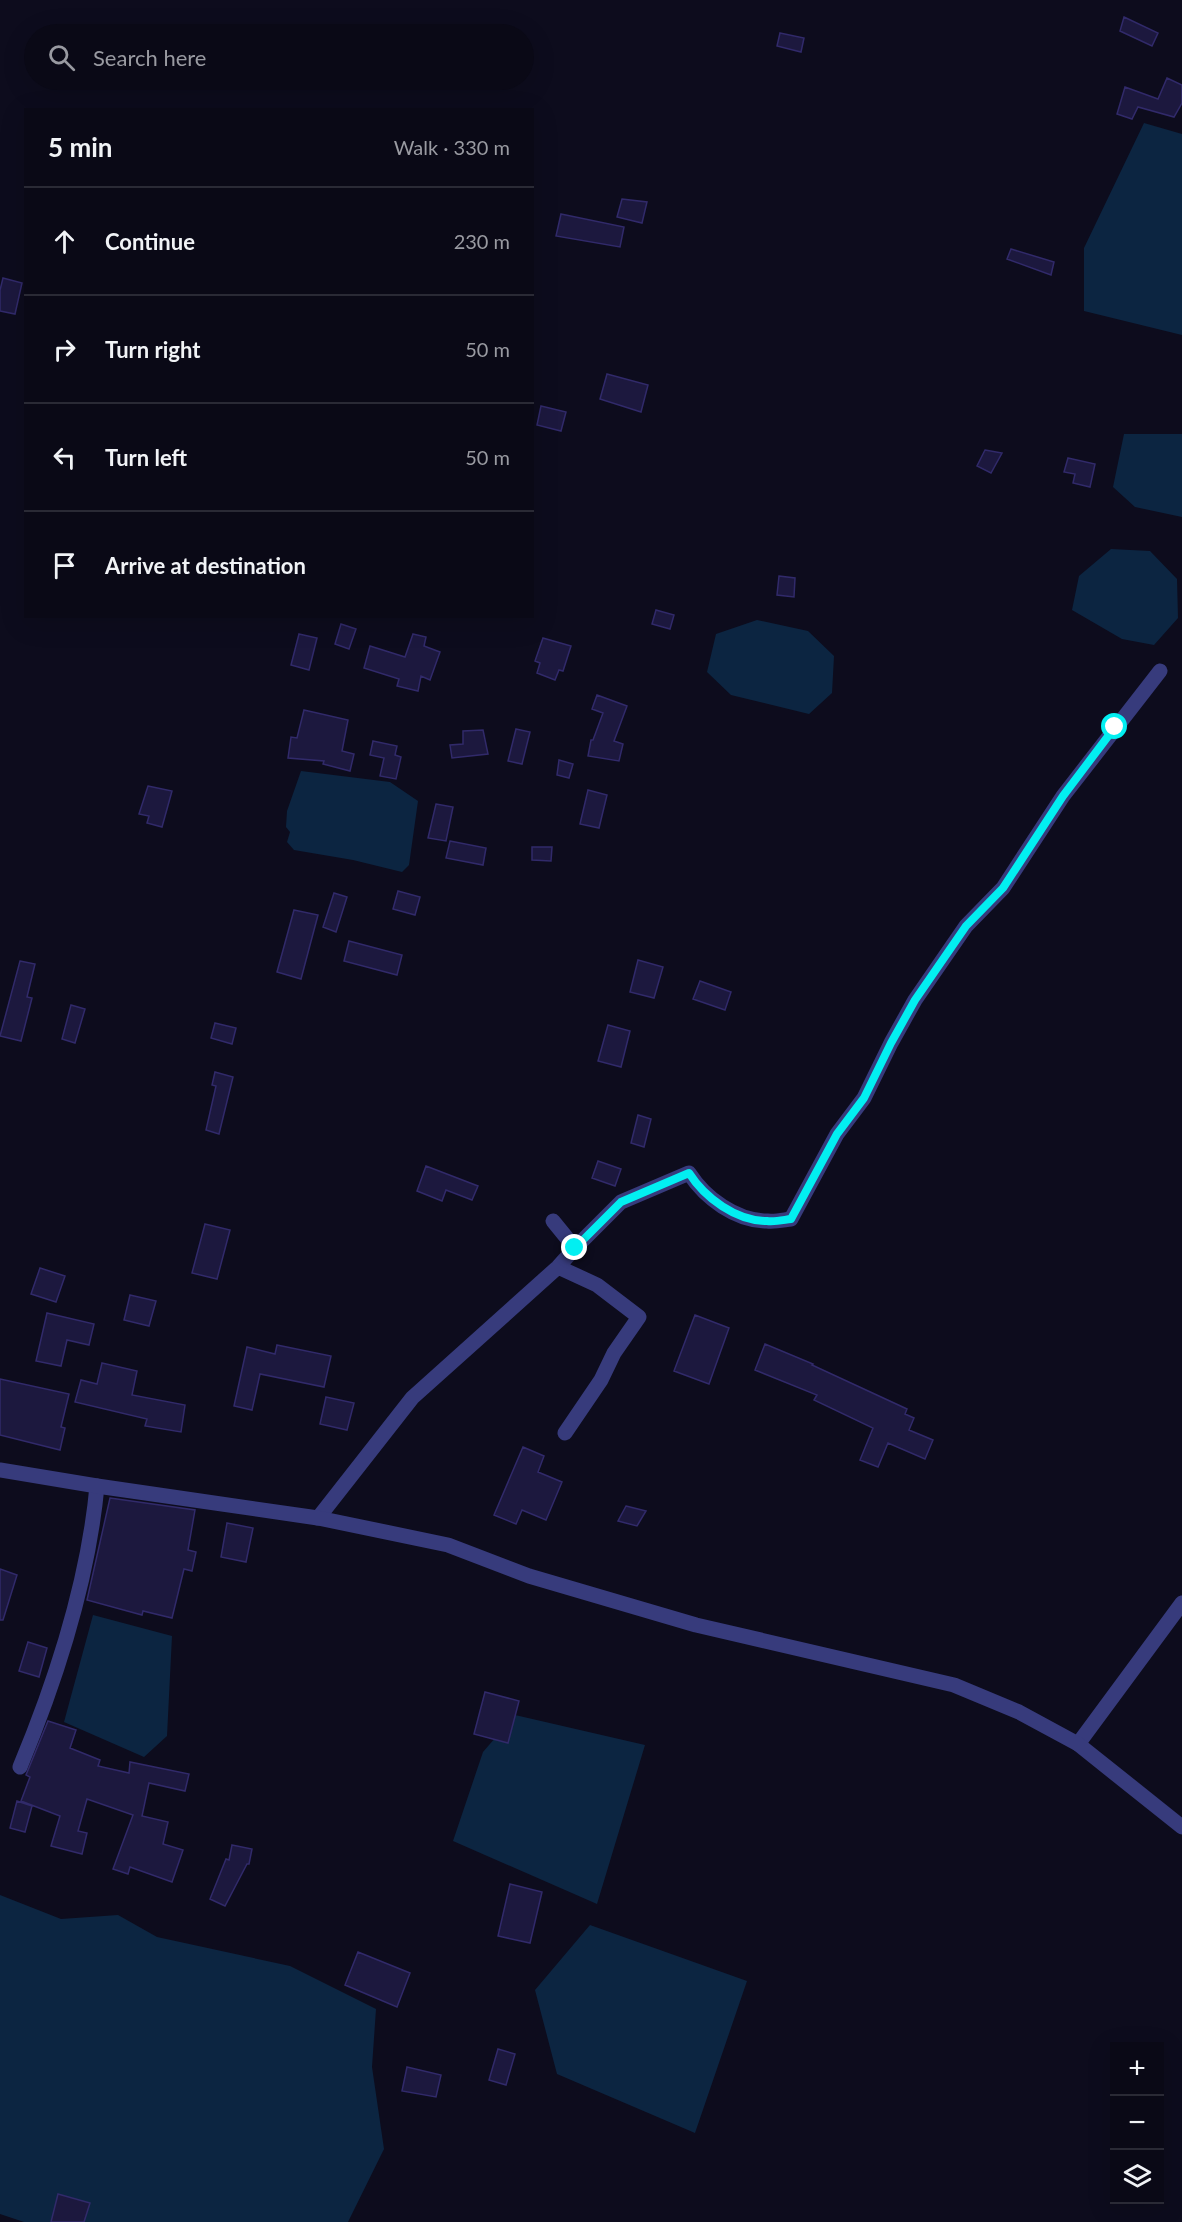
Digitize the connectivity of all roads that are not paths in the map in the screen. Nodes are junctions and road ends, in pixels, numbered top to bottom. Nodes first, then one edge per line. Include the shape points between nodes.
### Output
1 (1160, 670) dead end
2 (553, 1221) dead end
3 (575, 1248) junction
4 (558, 1267) junction
5 (566, 1433) dead end
6 (0, 1470) edge
7 (97, 1486) junction
8 (318, 1518) junction
9 (1182, 1603) edge
10 (1078, 1744) junction
11 (20, 1767) dead end
12 (1182, 1827) edge

1 - 3 street via 1063,796 1003,888 966,926 915,1000 864,1098 837,1134 791,1219 765,1222 735,1214 698,1188 689,1173 621,1202
2 - 3 street
3 - 4 street
4 - 5 street via 597,1285 639,1317
4 - 8 street via 412,1398
6 - 7 street
7 - 8 street
7 - 11 street via 93,1531 80,1585 42,1713
8 - 10 street via 448,1545 529,1576 696,1625 954,1685 1019,1712
9 - 10 street
10 - 12 street

